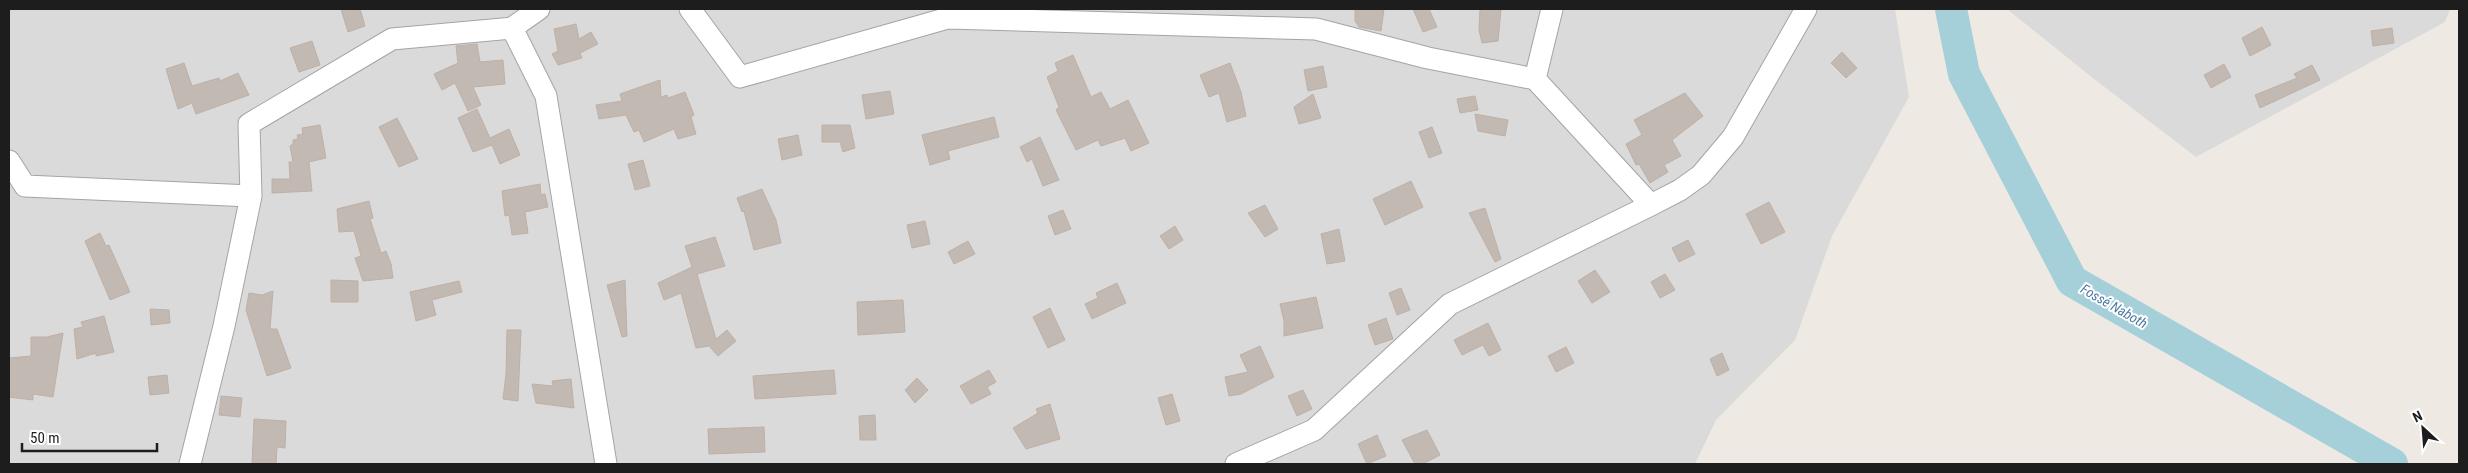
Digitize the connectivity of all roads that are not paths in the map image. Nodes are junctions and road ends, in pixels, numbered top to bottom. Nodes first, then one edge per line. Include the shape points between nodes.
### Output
1 (540, 9) edge
2 (690, 9) edge
3 (1552, 9) edge
4 (1806, 9) edge
5 (1118, 16) edge
6 (512, 28) junction
7 (1535, 79) junction
8 (9, 161) edge
9 (251, 196) junction
10 (1651, 205) junction
11 (190, 464) edge
12 (606, 464) edge
13 (1236, 464) edge

1 - 6 street
2 - 5 street via 740,77 948,18
3 - 7 street
4 - 10 street via 1732,137 1701,175
5 - 7 street via 1316,29 1428,58
6 - 9 street via 392,39 249,124
6 - 12 street via 546,96
7 - 10 street
8 - 9 street via 26,186
9 - 11 street via 224,326
10 - 13 street via 1450,304 1314,430

